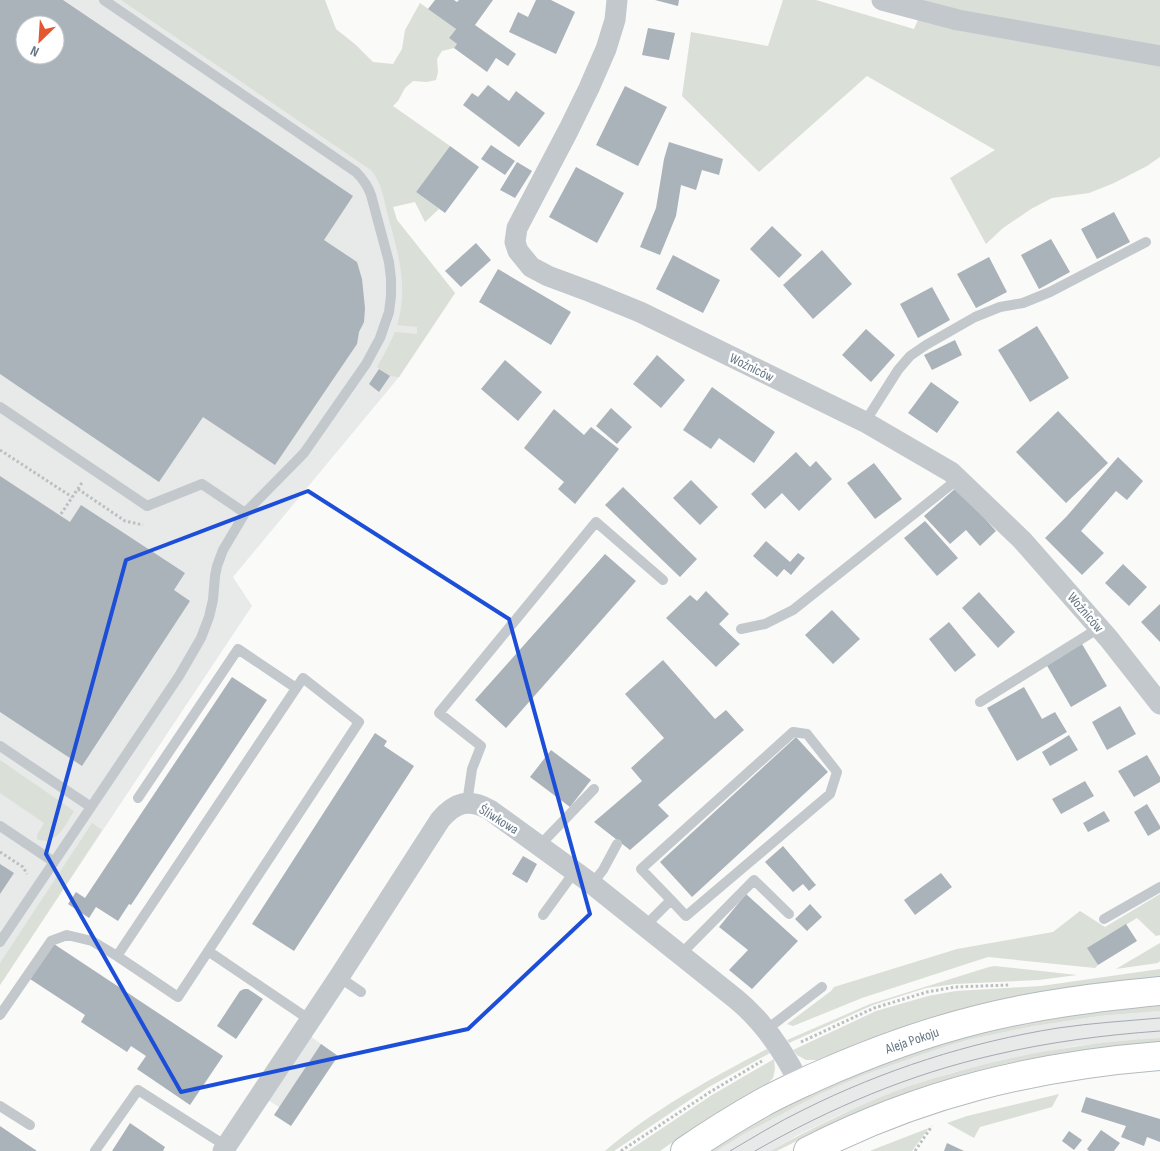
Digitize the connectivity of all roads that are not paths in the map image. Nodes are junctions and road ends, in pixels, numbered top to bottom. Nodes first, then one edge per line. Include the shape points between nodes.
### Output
1 (104, 0) edge
2 (617, 0) edge
3 (882, 0) edge
4 (1160, 56) edge
5 (1146, 242) dead end
6 (0, 407) edge
7 (865, 422) junction
8 (958, 479) junction
9 (245, 513) junction
10 (663, 580) dead end
11 (1100, 628) junction
12 (741, 629) dead end
13 (296, 688) junction
14 (980, 702) dead end
15 (1160, 704) edge
16 (0, 746) edge
17 (594, 789) dead end
18 (138, 798) dead end
19 (468, 803) junction
20 (91, 807) junction
21 (0, 826) edge
22 (617, 844) dead end
23 (539, 846) junction
24 (54, 862) junction
25 (575, 871) junction
26 (592, 884) junction
27 (1160, 887) edge
28 (671, 900) junction
29 (790, 914) dead end
30 (543, 915) dead end
31 (1104, 919) dead end
32 (646, 926) junction
33 (0, 942) edge
34 (208, 951) junction
35 (681, 954) junction
36 (117, 956) junction
37 (339, 977) junction
38 (822, 987) dead end
39 (1160, 991) edge
40 (361, 992) dead end
41 (0, 1015) edge
42 (310, 1020) junction
43 (766, 1030) junction
44 (1160, 1056) edge
45 (800, 1084) junction
46 (0, 1106) edge
47 (30, 1125) dead end
48 (225, 1148) edge
49 (95, 1151) edge
50 (684, 1151) edge
51 (808, 1151) edge

1 - 9 lane via 356,172 371,195 391,279 389,312 380,338 366,364 304,453
2 - 7 street, Woźniców via 606,49 589,88 517,228 515,242 518,251 531,267 548,276 640,312
3 - 4 street via 958,20
5 - 7 lane via 1050,292 1023,303 1000,307 926,345 898,370
6 - 9 lane via 147,506 202,484
7 - 8 street, Woźniców
8 - 11 street, Woźniców via 1022,540
8 - 12 lane via 793,610 765,624
9 - 20 lane via 217,566 209,618 201,638
10 - 19 lane via 596,522 439,713 481,746 472,769
11 - 14 lane
11 - 15 street, Woźniców
13 - 18 lane via 238,649
13 - 34 lane via 303,678 359,722
13 - 36 lane
16 - 20 lane
17 - 23 lane
19 - 23 street, Śliwkowa via 490,810
19 - 37 street, Śliwkowa via 453,807 440,820
20 - 24 lane
21 - 24 lane
22 - 26 lane
23 - 25 street, Śliwkowa
24 - 33 lane
25 - 26 street, Śliwkowa
25 - 30 lane
26 - 32 street, Śliwkowa
27 - 31 lane
28 - 28 lane via 641,869 793,732 807,734 837,772 830,794 686,916
28 - 32 lane
29 - 35 lane via 754,880
32 - 35 street, Śliwkowa
34 - 36 lane via 178,996
34 - 42 lane
35 - 43 street, Śliwkowa via 743,1004
36 - 41 lane via 92,941 67,935 51,941
37 - 40 lane
37 - 42 street, Śliwkowa
38 - 43 lane
39 - 45 main road, Aleja Pokoju via 981,1018 887,1048
42 - 48 street, Śliwkowa
43 - 45 street, Śliwkowa
44 - 51 main road via 1067,1066 1000,1080 897,1111
45 - 50 main road, Aleja Pokoju via 763,1102
46 - 47 lane
48 - 49 lane via 138,1090

